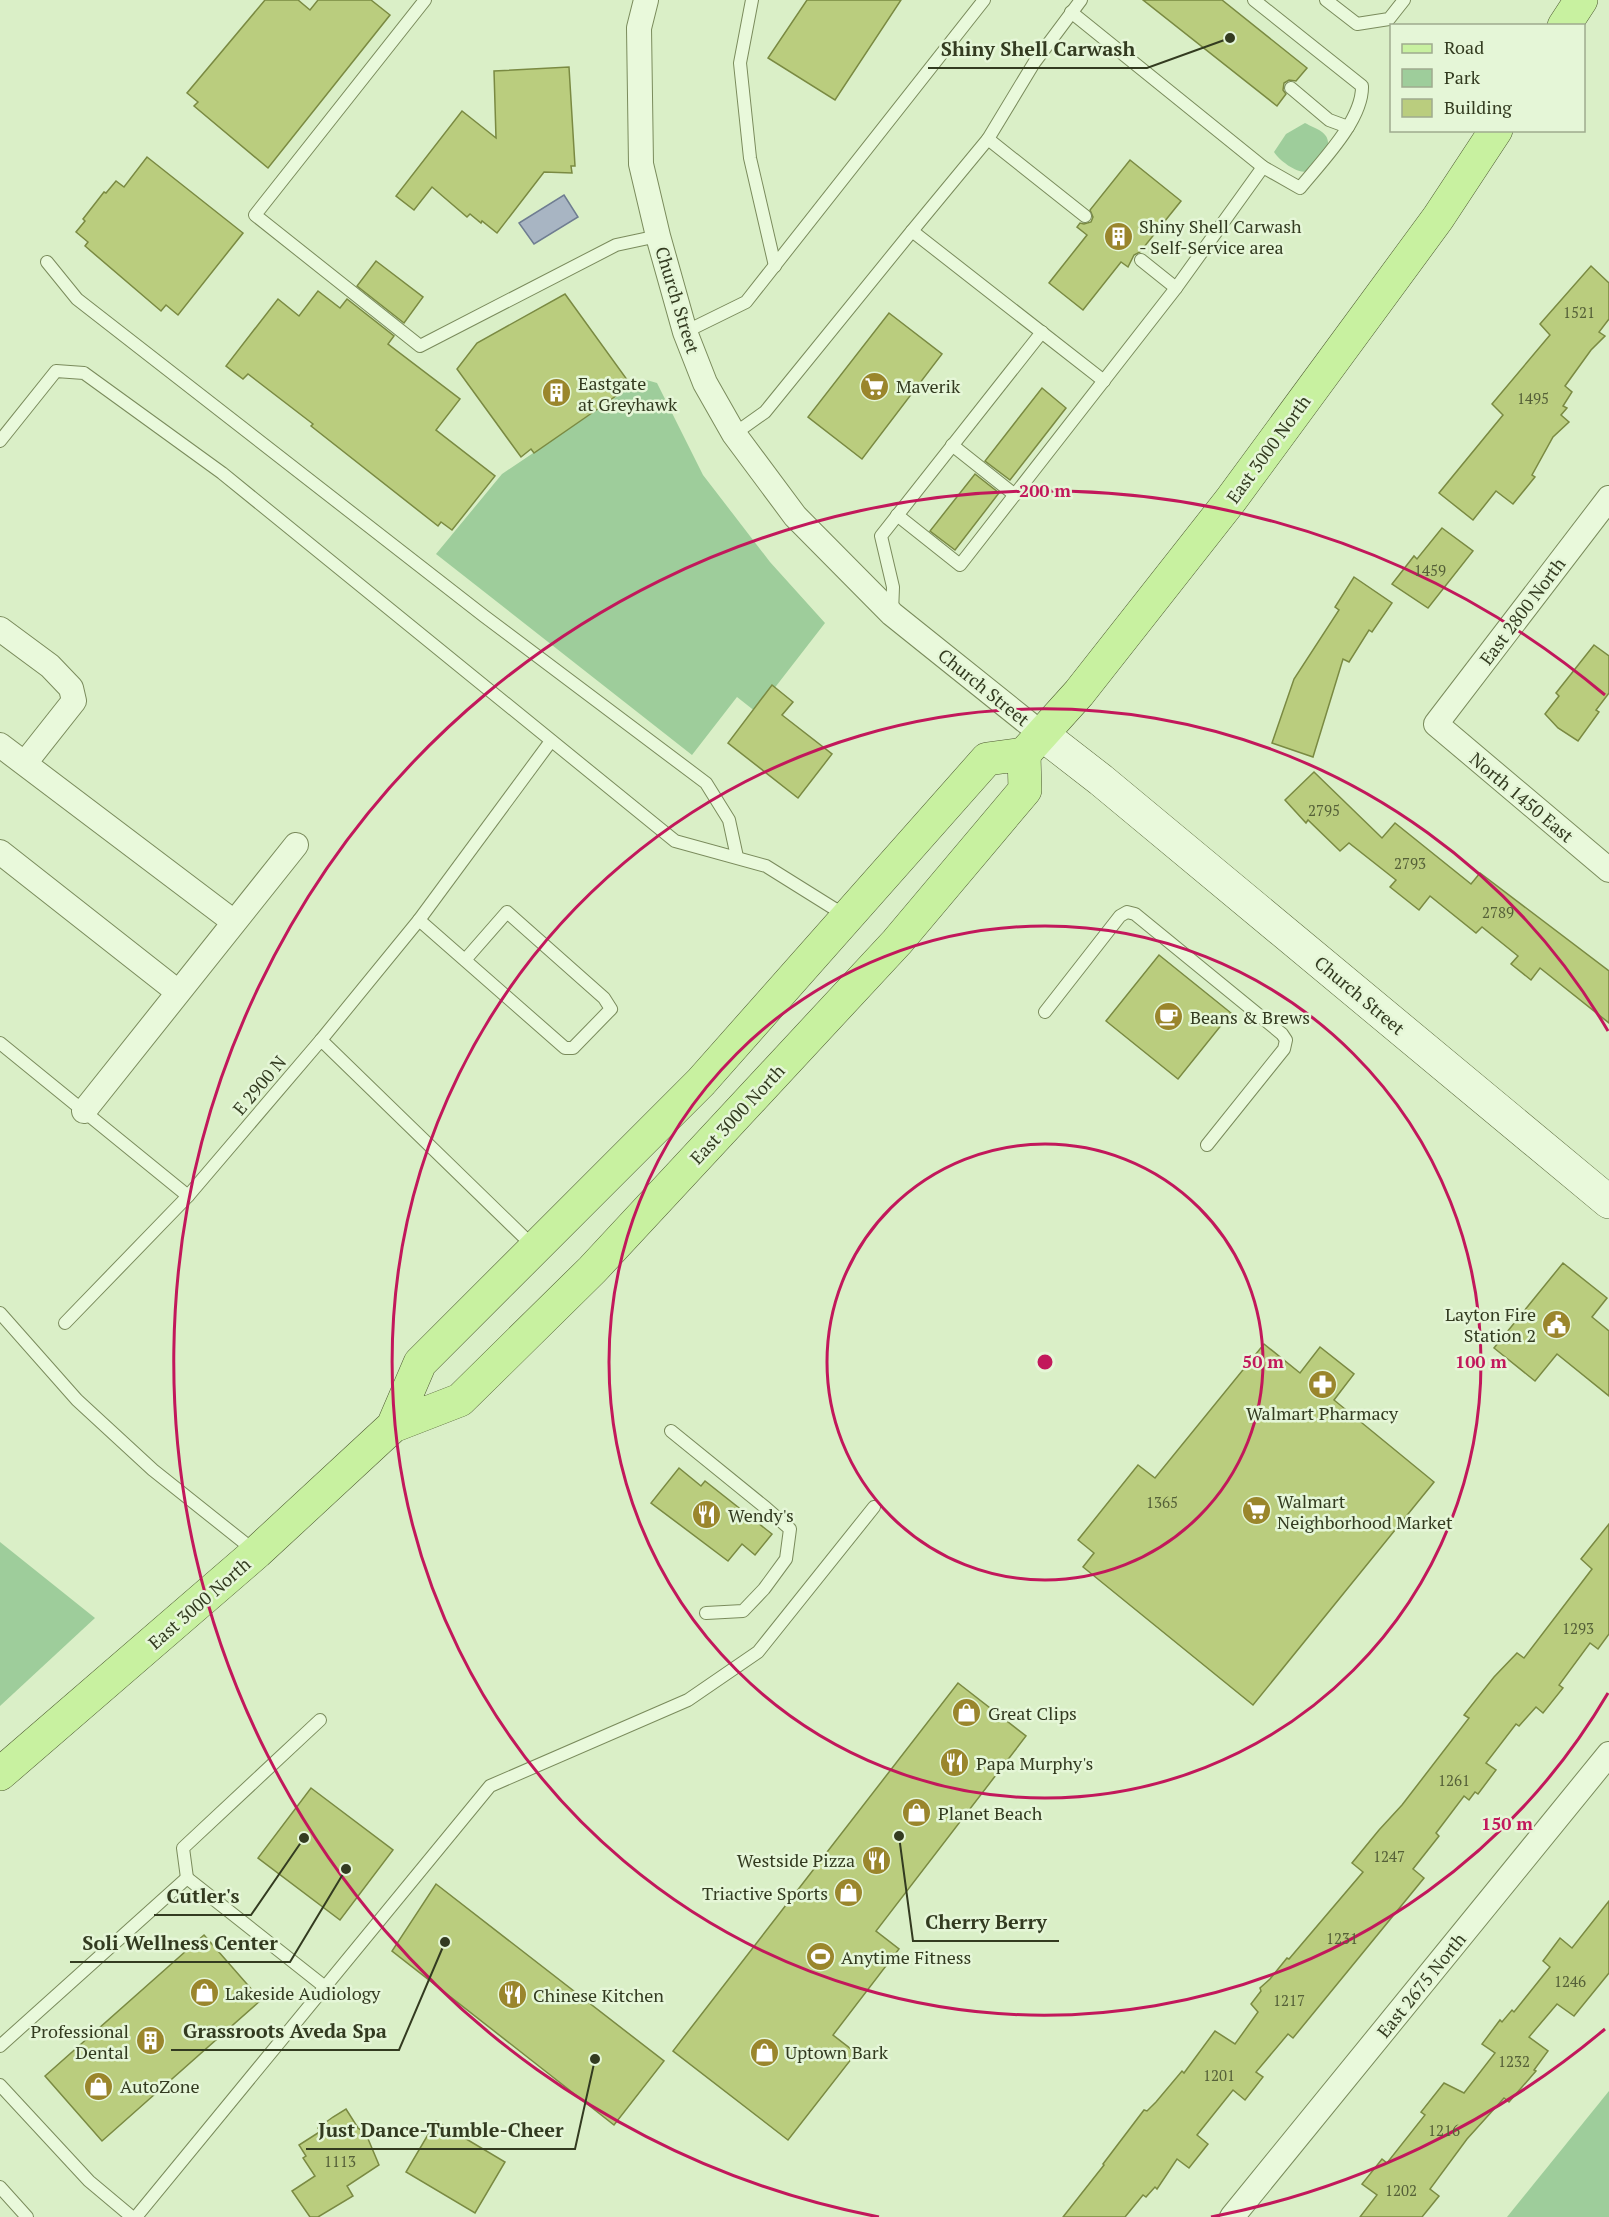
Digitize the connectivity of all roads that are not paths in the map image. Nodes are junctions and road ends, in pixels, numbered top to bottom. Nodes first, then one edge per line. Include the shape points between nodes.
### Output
1 (425, 0) edge
2 (646, 0) edge
3 (752, 0) edge
4 (984, 0) edge
5 (1081, 0) edge
6 (1254, 0) edge
7 (1326, 0) edge
8 (1404, 0) edge
9 (1581, 0) edge
10 (1071, 12) junction
11 (1565, 24) edge
12 (1291, 88) dead end
13 (1347, 127) junction
14 (1495, 132) edge
15 (988, 139) junction
16 (1263, 167) junction
17 (1085, 216) dead end
18 (912, 231) junction
19 (658, 236) junction
20 (1141, 260) dead end
21 (47, 262) dead end
22 (775, 266) junction
23 (1176, 288) junction
24 (685, 332) junction
25 (1042, 333) junction
26 (1104, 381) junction
27 (734, 434) junction
28 (0, 441) edge
29 (952, 446) junction
30 (1015, 495) junction
31 (1609, 498) edge
32 (897, 515) junction
33 (892, 614) junction
34 (0, 629) edge
35 (1436, 724) joint
36 (551, 741) junction
37 (0, 745) edge
38 (1033, 745) junction
39 (25, 763) junction
40 (296, 845) dead end
41 (0, 852) edge
42 (737, 857) junction
43 (1609, 870) edge
44 (847, 916) junction
45 (419, 920) junction
46 (234, 922) junction
47 (465, 960) junction
48 (178, 992) junction
49 (1045, 1012) dead end
50 (321, 1040) junction
51 (0, 1043) edge
52 (84, 1111) junction
53 (1207, 1145) dead end
54 (188, 1196) junction
55 (1609, 1202) edge
56 (536, 1249) junction
57 (0, 1313) edge
58 (65, 1323) dead end
59 (393, 1426) junction
60 (671, 1431) dead end
61 (874, 1507) dead end
62 (257, 1552) junction
63 (706, 1613) dead end
64 (320, 1720) dead end
65 (1609, 1754) edge
66 (0, 1774) edge
67 (187, 1878) junction
68 (325, 1987) junction
69 (0, 2046) edge
70 (0, 2085) edge
71 (0, 2187) edge
72 (27, 2217) edge
73 (134, 2217) edge
74 (1232, 2217) edge

1 - 19 lane via 255,215 420,346 616,245
2 - 19 street, Church Street via 639,28 641,164
3 - 22 lane via 740,63 750,158
4 - 22 lane
5 - 10 lane
6 - 13 lane via 1362,86 1359,107
7 - 8 lane via 1357,24 1389,19
9 - 11 main road
10 - 15 lane via 1034,63
10 - 16 lane
12 - 13 lane via 1329,120
13 - 16 lane via 1300,188
14 - 38 main road, East 3000 North via 1438,218 1230,501 1079,693
15 - 17 lane
15 - 18 lane
16 - 23 lane
18 - 25 lane
18 - 27 lane via 765,412
19 - 24 street, Church Street
20 - 23 lane
21 - 42 lane via 77,299 484,616 706,783 729,820
22 - 24 lane via 746,303
23 - 26 lane
24 - 27 street, Church Street via 705,383
25 - 26 lane
25 - 29 lane
26 - 30 lane
27 - 33 street, Church Street via 795,516
28 - 36 lane via 56,371 84,373 222,473
29 - 30 lane
29 - 32 lane
30 - 32 lane via 960,565
31 - 35 street, East 2800 North
32 - 33 lane via 881,536 894,587
33 - 38 street, Church Street
34 - 39 street via 50,666 71,688 74,701
35 - 43 street, North 1450 East
36 - 42 lane via 675,841
36 - 45 lane, E 2900 N
37 - 39 street
38 - 44 main road, East 3000 North via 987,759
38 - 55 street, Church Street via 1119,795
38 - 59 main road, East 3000 North via 1025,790 1018,799 897,942 592,1270 460,1400
39 - 46 street
40 - 46 street
41 - 48 street
42 - 44 lane via 766,866
44 - 56 main road, East 3000 North via 701,1082
45 - 47 lane
45 - 50 lane, E 2900 N
46 - 48 street
47 - 47 lane via 565,1048 573,1048 611,1009 604,998 507,912
48 - 52 street
49 - 53 lane via 1127,912 1135,914 1282,1034 1286,1040 1284,1049
50 - 54 lane, E 2900 N
50 - 56 lane
51 - 52 lane
52 - 54 lane
54 - 58 lane, E 2900 N
56 - 59 main road, East 3000 North via 420,1364
57 - 62 lane via 77,1400 153,1470
59 - 62 main road, East 3000 North
60 - 63 lane via 790,1529 786,1559 743,1611
61 - 68 lane via 758,1652 688,1700 490,1786
62 - 66 main road, East 3000 North
64 - 67 lane via 183,1848
65 - 74 street, East 2675 North
67 - 68 lane
67 - 69 lane
68 - 73 lane
70 - 73 lane via 89,2181
71 - 72 lane

